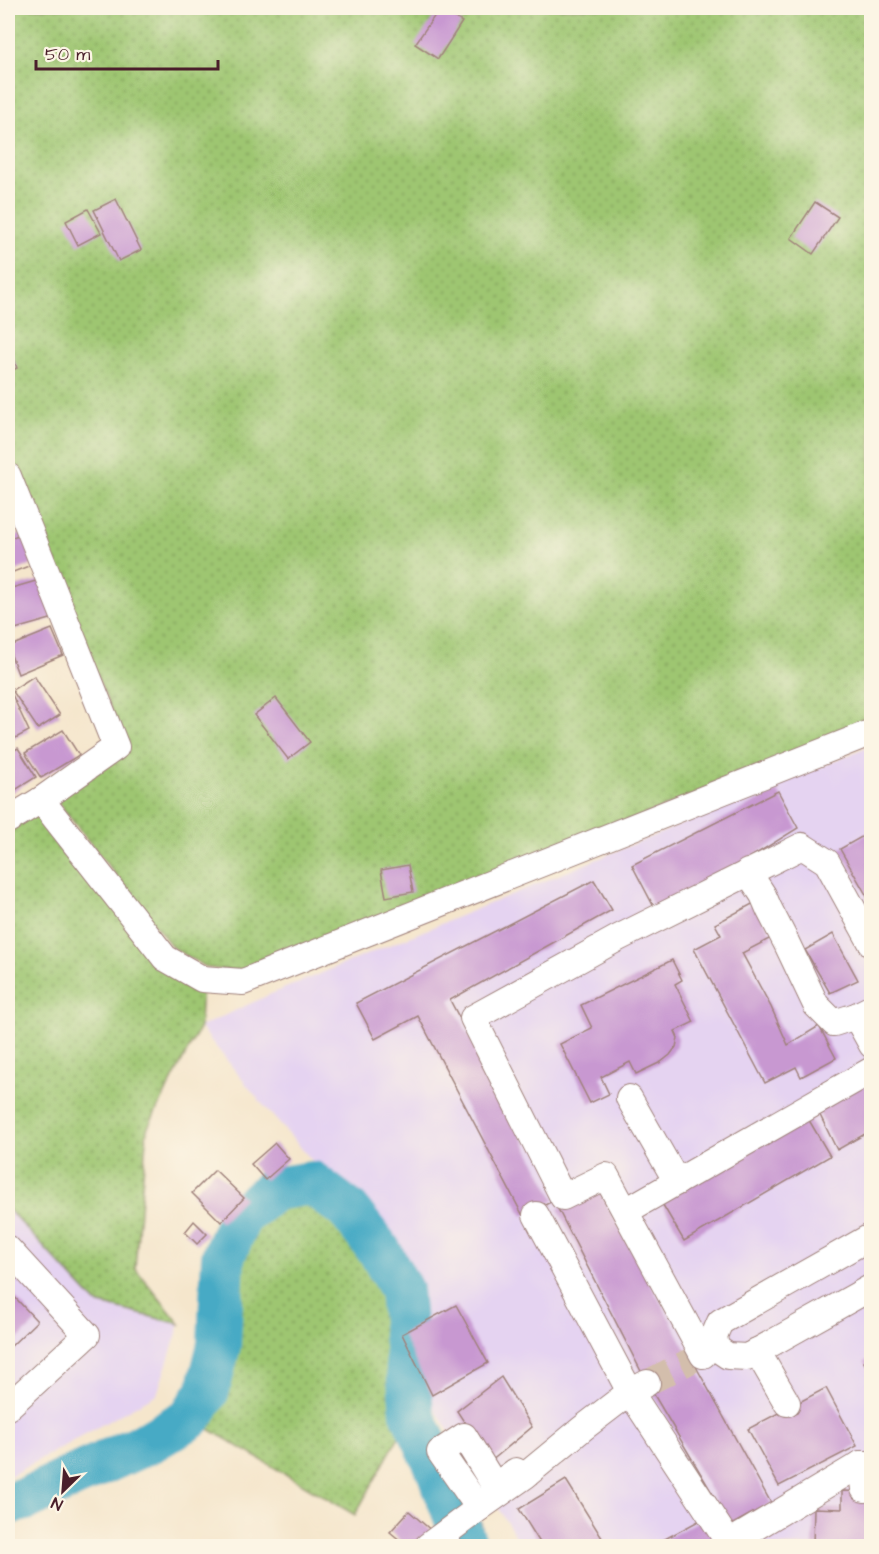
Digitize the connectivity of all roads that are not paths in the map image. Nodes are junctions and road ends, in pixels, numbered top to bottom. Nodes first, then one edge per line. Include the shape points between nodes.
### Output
1 (8, 476) edge
2 (872, 732) edge
3 (41, 800) junction
4 (8, 820) edge
5 (748, 872) junction
6 (872, 944) edge
7 (864, 1012) edge
8 (872, 1045) edge
9 (872, 1070) edge
10 (629, 1098) dead end
11 (677, 1182) junction
12 (626, 1211) junction
13 (536, 1215) dead end
14 (872, 1236) edge
15 (8, 1249) edge
16 (872, 1287) edge
17 (758, 1351) junction
18 (704, 1354) junction
19 (639, 1388) junction
20 (787, 1403) dead end
21 (8, 1407) edge
22 (545, 1460) junction
23 (866, 1472) edge
24 (477, 1509) junction
25 (436, 1540) edge

1 - 3 street via 116,747
2 - 3 street via 243,982 202,979 165,958
3 - 4 street
5 - 6 street via 802,846 827,862
5 - 7 street via 764,895 816,1005 834,1023
5 - 12 street via 474,1018 562,1197 606,1176
7 - 8 street
9 - 11 street
10 - 11 street
11 - 12 street
12 - 18 street
13 - 19 street
14 - 18 street via 720,1322
15 - 21 street via 87,1335
16 - 17 street
17 - 18 street via 747,1357
17 - 20 street
19 - 22 street
19 - 23 street via 729,1543
22 - 24 street
22 - 24 street via 541,1454 495,1486 464,1436 440,1452
24 - 25 street

